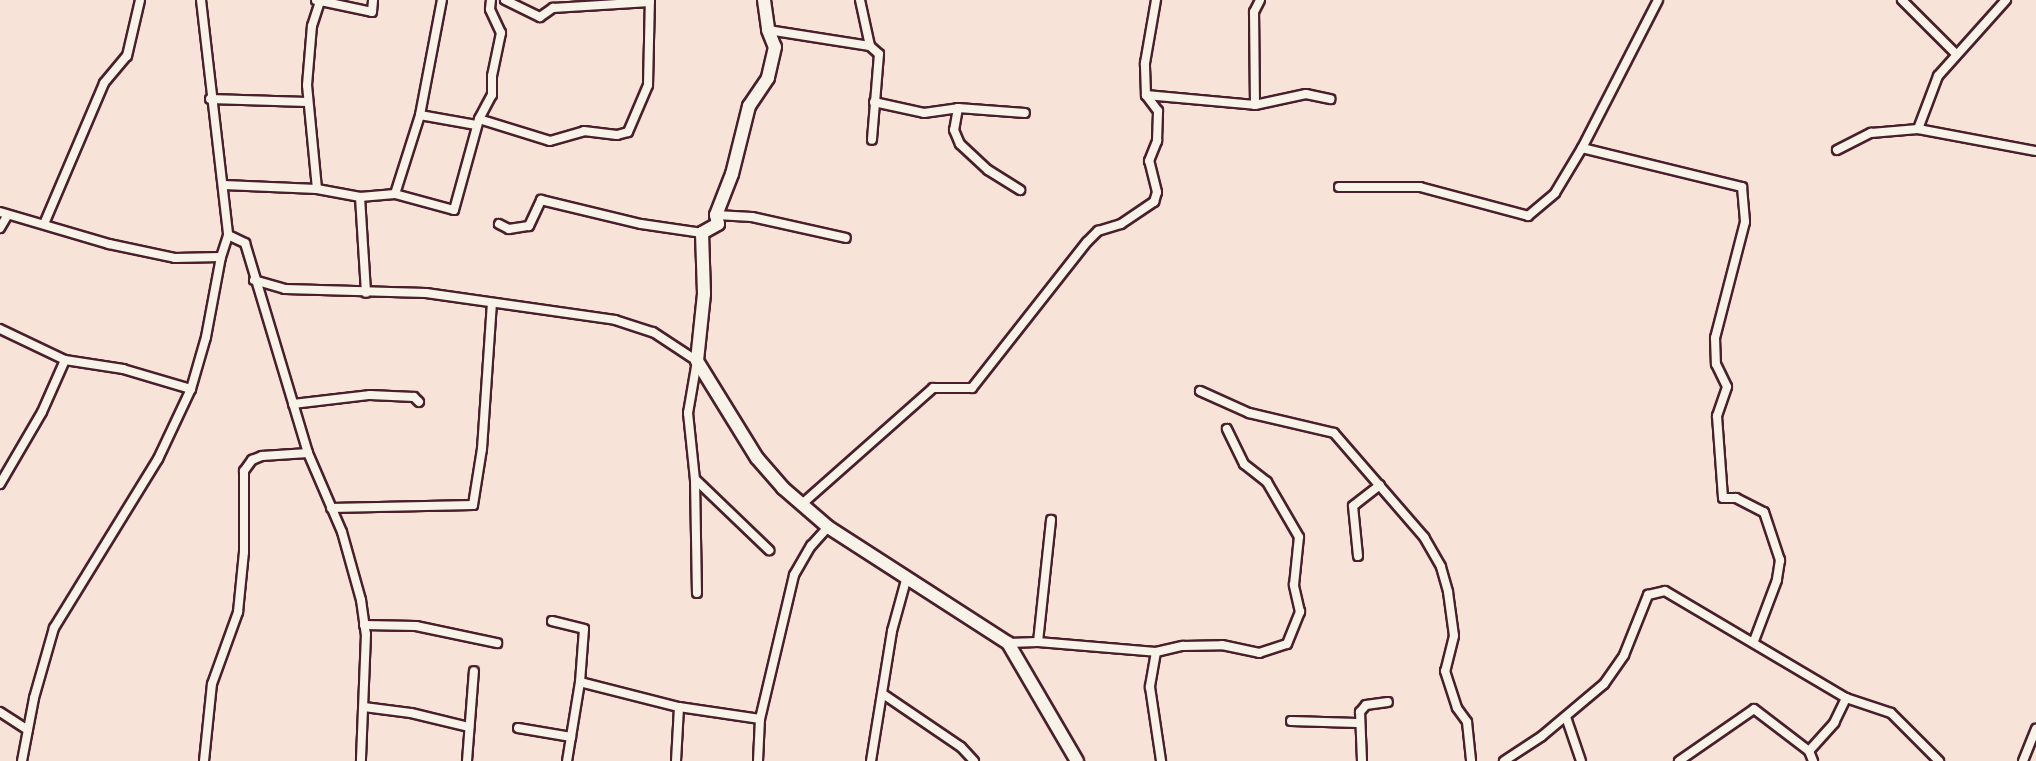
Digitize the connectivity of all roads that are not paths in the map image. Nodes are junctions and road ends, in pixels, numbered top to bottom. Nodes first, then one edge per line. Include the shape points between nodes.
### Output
1 (140, 0) edge
2 (201, 0) edge
3 (374, 0) edge
4 (442, 0) edge
5 (491, 0) edge
6 (505, 0) edge
7 (764, 0) edge
8 (860, 0) edge
9 (1156, 0) edge
10 (1260, 0) edge
11 (1658, 0) edge
12 (1902, 0) edge
13 (2006, 0) edge
14 (650, 1) edge
15 (317, 2) edge
16 (768, 30) junction
17 (870, 46) junction
18 (1955, 53) junction
19 (1146, 95) junction
20 (210, 99) junction
21 (1330, 99) dead end
22 (307, 102) junction
23 (874, 102) junction
24 (1255, 105) junction
25 (958, 108) junction
26 (1026, 113) dead end
27 (420, 115) junction
28 (478, 122) junction
29 (1918, 129) junction
30 (873, 140) dead end
31 (1582, 148) junction
32 (1837, 150) dead end
33 (2036, 151) edge
34 (224, 184) junction
35 (1339, 187) dead end
36 (317, 189) junction
37 (1020, 190) dead end
38 (395, 194) junction
39 (360, 197) junction
40 (4, 214) edge
41 (716, 215) junction
42 (44, 224) junction
43 (499, 225) dead end
44 (0, 228) edge
45 (702, 233) junction
46 (228, 235) junction
47 (846, 238) dead end
48 (221, 257) junction
49 (254, 280) junction
50 (366, 292) junction
51 (492, 303) junction
52 (0, 329) edge
53 (65, 360) junction
54 (697, 361) junction
55 (191, 389) junction
56 (1200, 391) dead end
57 (419, 402) dead end
58 (293, 404) junction
59 (1227, 429) dead end
60 (308, 453) junction
61 (695, 479) junction
62 (0, 484) edge
63 (1380, 485) junction
64 (802, 504) junction
65 (331, 507) junction
66 (1052, 520) dead end
67 (828, 527) junction
68 (769, 550) dead end
69 (1358, 556) dead end
70 (906, 580) junction
71 (697, 593) dead end
72 (552, 621) dead end
73 (364, 625) junction
74 (1754, 641) junction
75 (1038, 642) junction
76 (497, 643) dead end
77 (1008, 643) junction
78 (1156, 652) junction
79 (474, 671) dead end
80 (580, 682) junction
81 (883, 694) junction
82 (1846, 699) junction
83 (1388, 702) dead end
84 (679, 707) junction
85 (364, 708) junction
86 (0, 712) edge
87 (1566, 717) junction
88 (760, 719) junction
89 (1291, 720) dead end
90 (1358, 723) junction
91 (469, 728) junction
92 (518, 728) dead end
93 (2036, 729) edge
94 (28, 730) junction
95 (572, 737) junction
96 (1809, 751) junction
97 (22, 761) edge
98 (204, 761) edge
99 (361, 761) edge
100 (467, 761) edge
101 (567, 761) edge
102 (676, 761) edge
103 (758, 761) edge
104 (871, 761) edge
105 (974, 761) edge
106 (1077, 761) edge
107 (1161, 761) edge
108 (1362, 761) edge
109 (1471, 761) edge
110 (1504, 761) edge
111 (1581, 761) edge
112 (1679, 761) edge
113 (1813, 761) edge
114 (1939, 761) edge
115 (2023, 761) edge

1 - 42 street via 127,56 104,83
2 - 20 street
3 - 15 street via 372,12
4 - 27 street
5 - 28 street via 490,9 501,33 492,95
6 - 14 street via 540,17 553,9
7 - 16 street
8 - 17 street
9 - 19 street via 1145,63
10 - 24 street via 1254,12
11 - 31 street
12 - 18 street
13 - 18 street
14 - 28 street via 648,85 628,132 617,135 584,131 550,141
15 - 22 street
16 - 17 street
16 - 41 street via 775,47 768,78 749,106 732,174
17 - 23 street via 879,54
18 - 29 street via 1938,76
19 - 24 street
19 - 64 street via 1158,111 1159,129 1149,161 1156,192 1154,202 1121,224 1098,231 1087,242 978,383 972,388 933,388
20 - 22 street
20 - 34 street
21 - 24 street via 1306,94
22 - 36 street via 313,125
23 - 25 street via 924,113
23 - 30 street
25 - 26 street
25 - 37 street via 954,130 960,144 987,170
27 - 28 street
27 - 38 street
28 - 38 street via 454,210
29 - 32 street via 1870,133
29 - 33 street
31 - 35 street via 1555,193 1528,216 1420,187
31 - 74 street via 1742,187 1742,241 1715,338 1716,364 1728,387 1717,416 1723,498 1736,498 1764,512 1780,560
34 - 36 street
34 - 46 street
36 - 39 street
38 - 39 street
39 - 50 street
40 - 42 street
40 - 44 street
41 - 45 street via 718,224
41 - 47 street via 752,217
42 - 48 street via 109,244 175,258
43 - 45 street via 509,229 529,226 541,201 641,224
45 - 54 street via 704,294
46 - 48 street
46 - 49 street via 244,243
48 - 55 street via 206,337
49 - 50 street via 285,289
49 - 58 street
50 - 51 street via 426,293
51 - 54 street via 615,320 653,332
51 - 65 street via 482,449 472,505
52 - 53 street
53 - 55 street via 123,369
53 - 62 street via 42,412
54 - 61 street via 688,413
54 - 64 street via 757,458
55 - 94 street via 158,459 54,628
56 - 63 street via 1248,413 1334,433
57 - 58 street via 414,397 370,395
58 - 60 street
59 - 78 street via 1244,464 1267,482 1299,537 1294,585 1300,612 1297,626 1287,644 1272,651 1222,645 1183,646
60 - 65 street
60 - 98 street via 262,456 252,460 244,471 244,552 238,612 212,684
61 - 68 street
61 - 71 street
63 - 69 street via 1353,506
63 - 109 street via 1424,537 1441,567 1454,636 1445,672 1457,708 1467,722
64 - 67 street
65 - 73 street via 342,532
66 - 75 street
67 - 70 street
67 - 88 street via 794,575
70 - 77 street
70 - 81 street via 892,632
72 - 80 street via 584,629
73 - 76 street via 416,626
73 - 85 street
74 - 82 street
74 - 87 street via 1665,591 1654,591 1641,607 1624,655 1604,684
75 - 77 street
75 - 78 street
77 - 106 street
78 - 107 street via 1150,687
79 - 91 street
80 - 84 street
80 - 95 street
81 - 104 street
81 - 105 street via 961,747
82 - 96 street via 1834,723
82 - 114 street via 1891,713
83 - 90 street via 1366,705
84 - 88 street
84 - 102 street
85 - 91 street via 411,713
85 - 99 street
86 - 94 street
87 - 110 street
87 - 111 street
88 - 103 street
89 - 90 street
90 - 108 street
91 - 100 street
92 - 95 street
93 - 115 street
94 - 97 street
95 - 101 street
96 - 112 street via 1752,709
96 - 113 street

